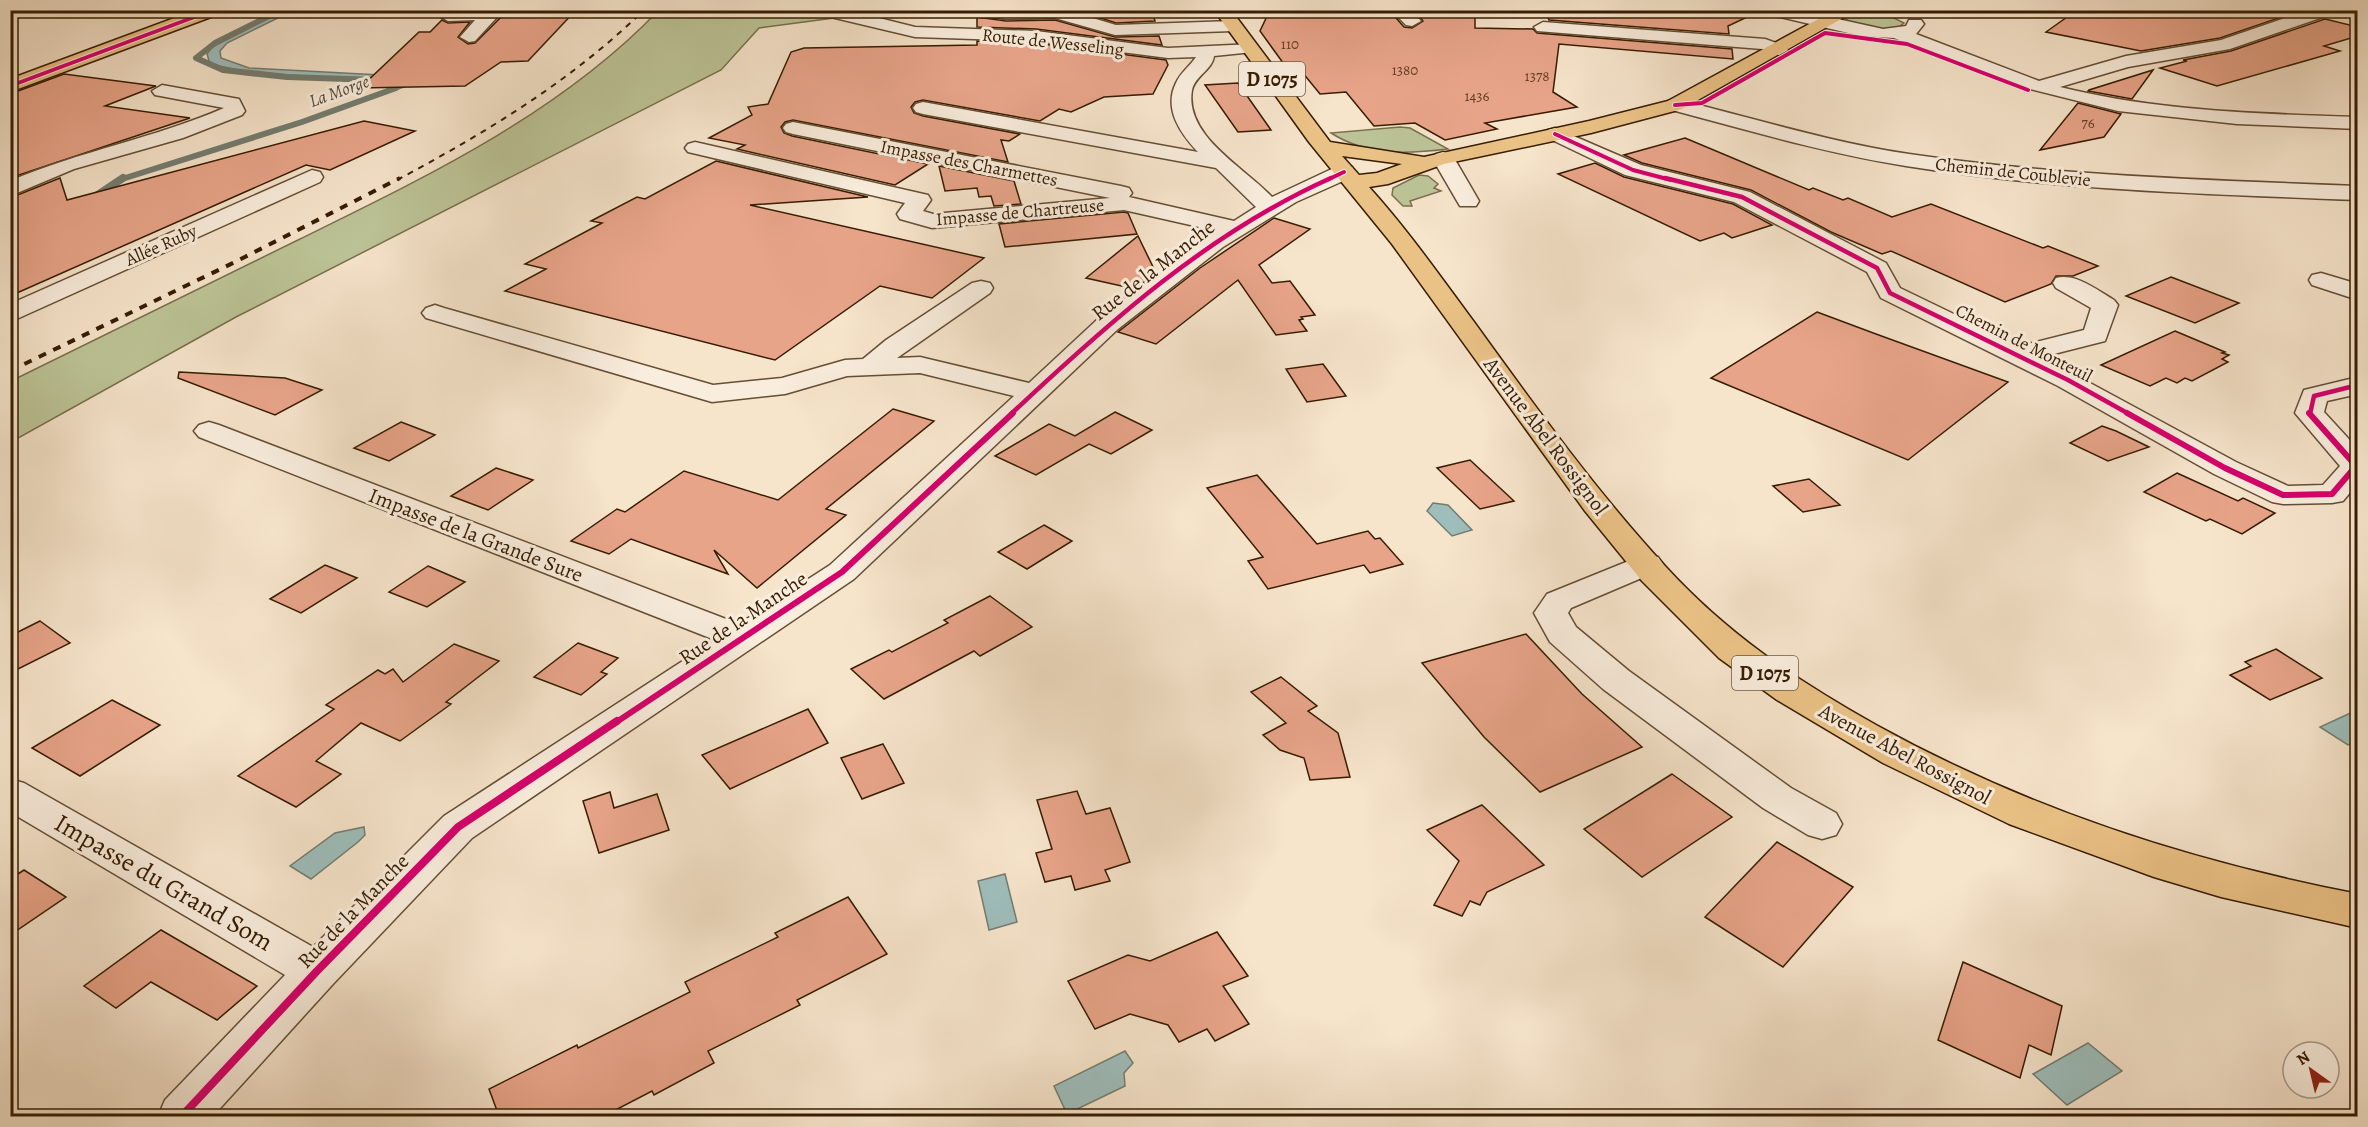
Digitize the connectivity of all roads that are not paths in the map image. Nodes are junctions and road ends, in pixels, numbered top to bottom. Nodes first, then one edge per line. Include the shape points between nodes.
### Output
1 (213, 10) edge
2 (437, 10) edge
3 (824, 10) edge
4 (978, 10) edge
5 (1773, 10) edge
6 (1849, 10) edge
7 (2320, 12) dead end
8 (1231, 17) edge
9 (1820, 18) edge
10 (1902, 20) edge
11 (1544, 27) dead end
12 (469, 36) dead end
13 (1772, 47) junction
14 (1247, 48) junction
15 (1204, 51) junction
16 (10, 86) edge
17 (2039, 87) junction
18 (162, 92) dead end
19 (2002, 96) dead end
20 (1675, 105) junction
21 (923, 108) dead end
22 (2358, 123) edge
23 (793, 128) dead end
24 (1555, 134) junction
25 (695, 148) dead end
26 (1441, 158) junction
27 (1416, 160) junction
28 (1218, 162) junction
29 (1340, 167) junction
30 (312, 177) dead end
31 (10, 189) edge
32 (2358, 193) edge
33 (1468, 201) dead end
34 (1252, 218) junction
35 (2321, 280) dead end
36 (2065, 283) dead end
37 (981, 288) dead end
38 (2358, 293) edge
39 (435, 313) dead end
40 (10, 314) edge
41 (2016, 355) junction
42 (870, 367) junction
43 (2358, 385) edge
44 (1033, 392) junction
45 (209, 431) dead end
46 (1646, 564) junction
47 (742, 638) junction
48 (10, 793) edge
49 (1822, 824) dead end
50 (2358, 911) edge
51 (317, 971) junction
52 (182, 1116) edge

1 - 16 main road
2 - 12 street via 448,16 490,15
3 - 15 street, Route de Wesseling via 915,32 1036,36 1168,53
4 - 8 street via 1056,13 1115,30
5 - 9 street
6 - 9 main road
7 - 17 street via 2224,45 2126,63
8 - 14 main road, D 1075
9 - 10 street via 1861,31
9 - 13 main road
10 - 17 street via 1973,64
11 - 13 street
13 - 20 main road via 1752,63
14 - 15 street, Route de Wesseling
14 - 29 main road, D 1075
15 - 28 street via 1205,59 1183,87 1181,106 1191,132
17 - 19 street
17 - 22 street via 2111,104 2187,115
18 - 31 street via 232,103 235,111 156,142 73,163
20 - 24 main road
20 - 32 street, Chemin de Coublevie via 1846,148 2019,175 2123,184
21 - 28 street
23 - 34 street, Impasse des Charmettes
24 - 26 main road
24 - 41 street, Chemin de Monteuil via 1633,170 1742,197 1877,268 1890,293
25 - 34 street, Impasse de Chartreuse via 920,200 908,214 932,221 1124,203
26 - 27 main road
26 - 29 main road via 1380,179
26 - 33 street
27 - 29 main road
27 - 29 main road
28 - 34 street via 1236,174
29 - 34 street, Rue de la Manche
29 - 46 main road, Avenue Abel Rossignol / D 1075
30 - 40 street, Allée Ruby
34 - 44 street, Rue de la Manche via 1178,268 1109,323
35 - 38 street
36 - 41 street, Chemin de Monteuil via 2105,305 2096,335
37 - 42 street
39 - 42 street via 712,394 785,386 845,368
41 - 43 street, Chemin de Monteuil via 2283,495 2332,494 2356,466 2309,413 2314,396
42 - 44 street via 920,365
44 - 47 street, Rue de la Manche via 842,572
45 - 47 street, Impasse de la Grande Sure
46 - 49 street via 1559,601 1551,613 1562,634 1616,680 1777,798
46 - 50 main road, Avenue Abel Rossignol / D 1075 via 1719,639 1750,663 1876,743 1950,781 2106,846 2188,872
47 - 51 street, Rue de la Manche via 458,827
48 - 51 street, Impasse du Grand Som
51 - 52 street, Rue de la Manche

